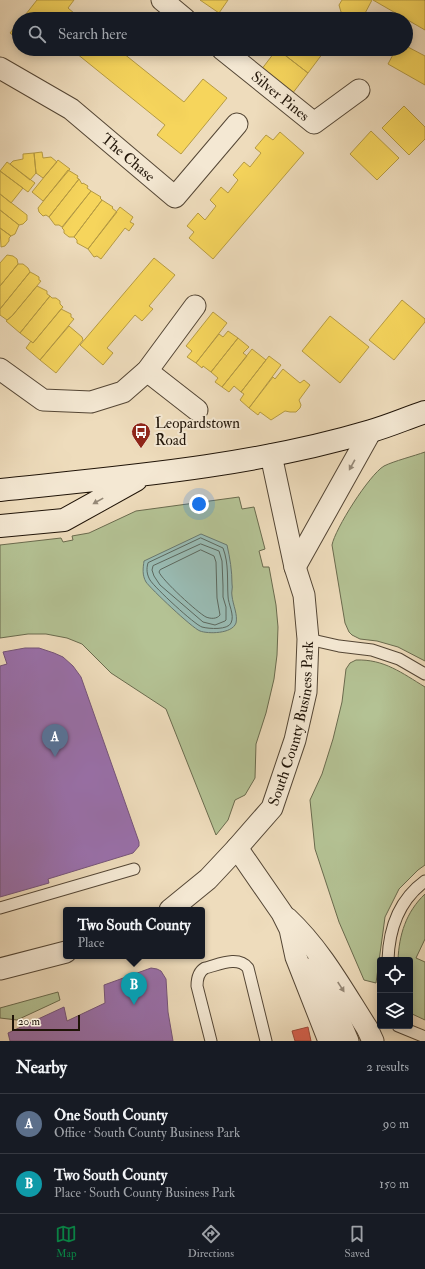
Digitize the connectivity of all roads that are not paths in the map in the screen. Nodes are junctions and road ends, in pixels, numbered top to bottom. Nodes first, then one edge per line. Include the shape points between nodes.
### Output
1 (162, 0) edge
2 (177, 12) edge
3 (231, 56) edge
4 (0, 68) edge
5 (359, 90) dead end
6 (237, 124) dead end
7 (195, 306) dead end
8 (0, 369) edge
9 (147, 371) junction
10 (197, 410) dead end
11 (425, 412) edge
12 (371, 431) junction
13 (271, 455) junction
14 (144, 475) junction
15 (0, 490) edge
16 (0, 526) edge
17 (295, 567) junction
18 (308, 640) junction
19 (425, 674) edge
20 (237, 848) junction
21 (134, 870) dead end
22 (425, 881) edge
23 (175, 907) edge
24 (0, 908) edge
25 (286, 921) junction
26 (63, 953) edge
27 (388, 957) edge
28 (0, 969) edge
29 (405, 1029) edge
30 (355, 1036) edge
31 (425, 1037) edge
32 (211, 1041) edge
33 (266, 1041) edge

1 - 2 street
3 - 5 street, Silver Pines via 314,123
4 - 6 street, The Chase via 71,109 175,197
7 - 9 street
8 - 9 street via 43,400 92,402 123,392
9 - 10 street
11 - 12 main road
12 - 13 main road
12 -> 17 street
13 - 14 main road
13 - 17 street, South County Business Park
14 - 15 main road
14 -> 16 main road via 64,520
17 - 18 street, South County Business Park via 304,594
18 - 19 lane via 372,650 399,660
18 - 20 street, South County Business Park via 306,692 285,774 272,808
20 - 23 street, South County Business Park via 208,879
20 - 25 street
21 - 24 lane
22 - 27 lane via 413,890 399,910 391,931
25 - 30 street via 296,957
25 -> 30 street via 304,934 320,954
26 - 28 street
29 - 31 lane
32 - 33 lane via 197,979 205,968 236,962 248,968

